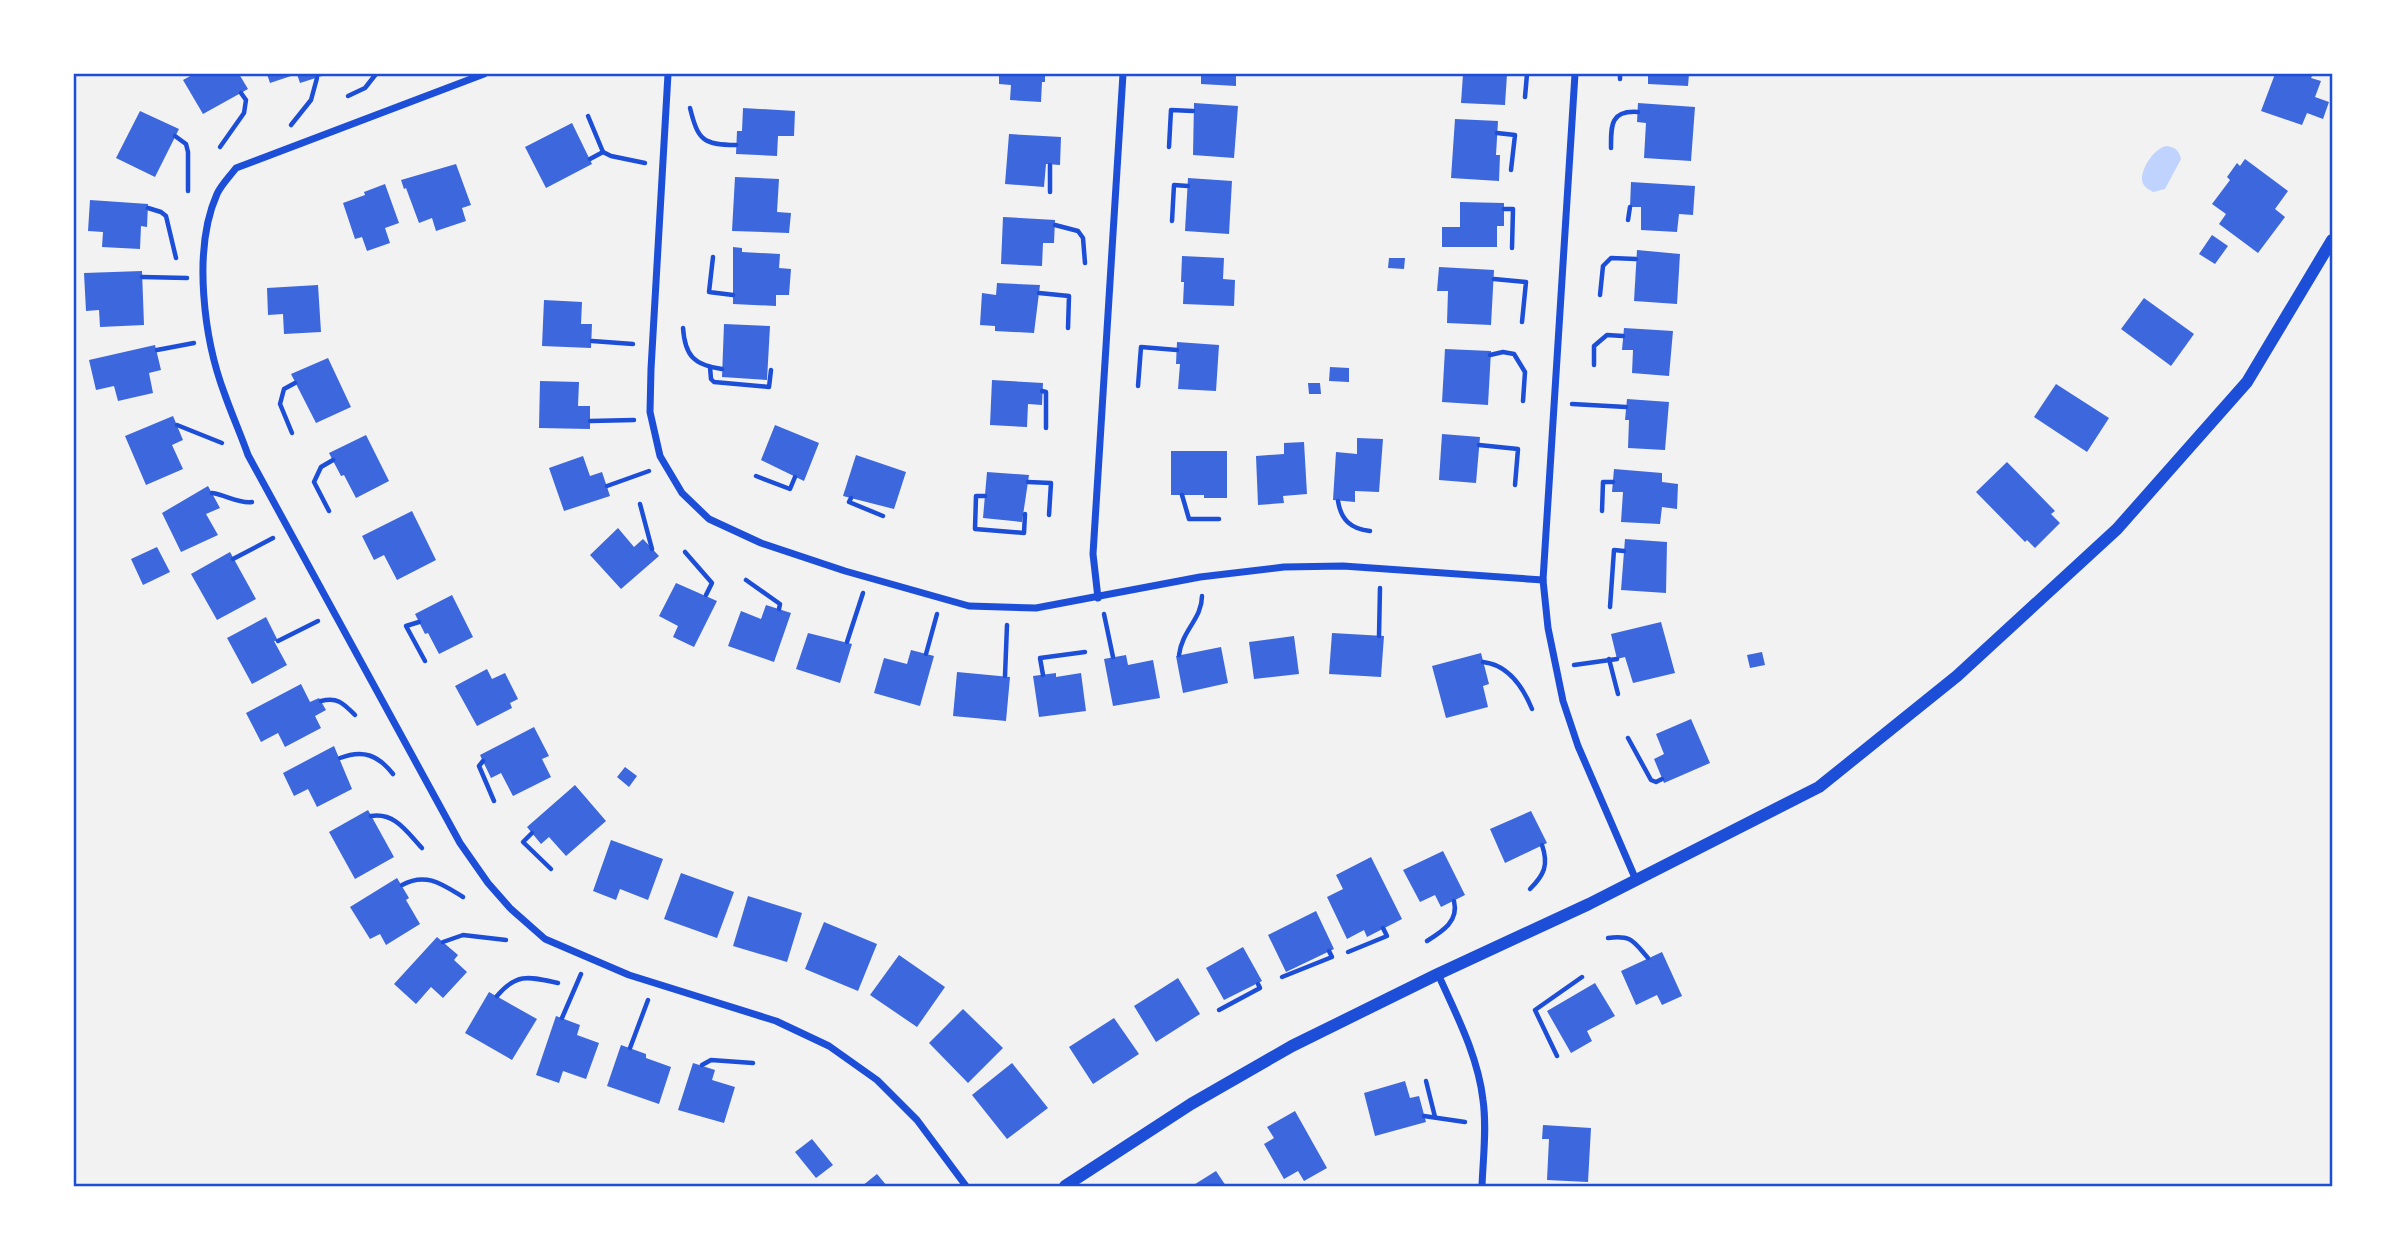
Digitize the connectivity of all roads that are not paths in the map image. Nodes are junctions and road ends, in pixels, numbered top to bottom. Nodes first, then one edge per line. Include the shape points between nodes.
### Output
1 (484, 74) edge
2 (668, 74) edge
3 (1123, 74) edge
4 (1575, 74) edge
5 (2333, 240) edge
6 (1543, 580) junction
7 (1098, 598) junction
8 (1636, 880) junction
9 (1438, 974) junction
10 (966, 1186) edge
11 (1065, 1186) edge
12 (1482, 1186) edge

1 - 10 street via 236,168 218,193 204,304 224,392 248,455 434,799 484,878 516,916 545,939 588,958 776,1021 829,1046 877,1080 917,1120
2 - 7 street via 650,412 660,456 682,493 709,519 761,543 974,607 1036,608
3 - 7 street via 1093,554
4 - 6 street
5 - 8 street via 2247,382 2117,529 2077,566 1957,676 1819,787
6 - 7 street via 1343,566 1284,567 1200,577
6 - 8 street via 1562,696 1578,747
8 - 9 street
9 - 11 street via 1273,1057
9 - 12 street via 1480,1080 1484,1103

